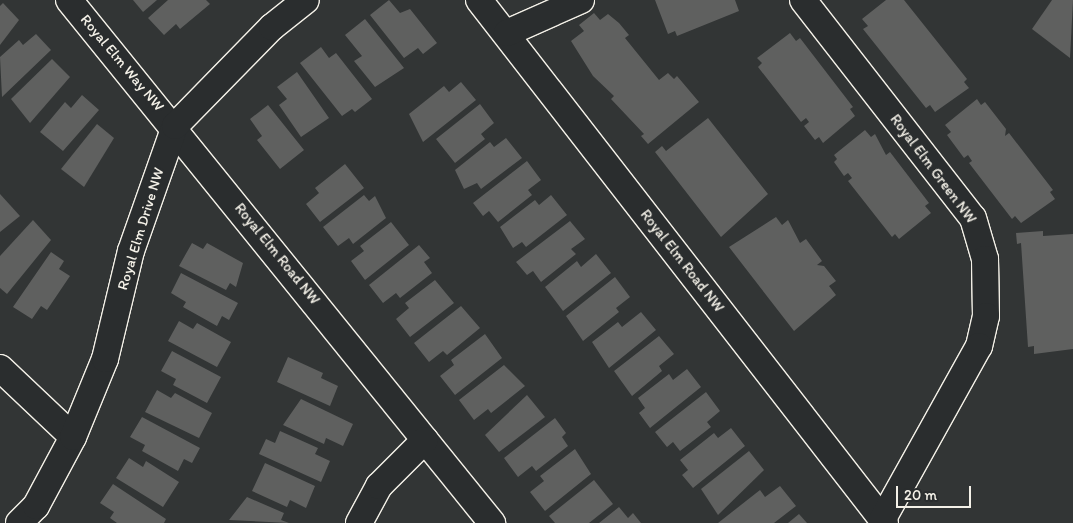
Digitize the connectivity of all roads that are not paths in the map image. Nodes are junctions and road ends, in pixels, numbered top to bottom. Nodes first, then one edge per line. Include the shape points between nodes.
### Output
1 (70, 0) edge
2 (306, 0) edge
3 (479, 0) edge
4 (581, 0) edge
5 (803, 0) edge
6 (507, 33) junction
7 (175, 126) junction
8 (0, 368) edge
9 (73, 437) junction
10 (425, 440) junction
11 (883, 521) edge
12 (19, 523) edge
13 (359, 523) edge
14 (492, 523) edge

1 - 7 street, Royal Elm Way NW
2 - 7 street, Royal Elm Drive NW via 272,27
3 - 6 street, Royal Elm Road NW
4 - 6 street
5 - 11 street, Royal Elm Green NW via 973,218 985,258 986,316 979,346
6 - 11 street, Royal Elm Road NW
7 - 9 street, Royal Elm Drive NW via 131,252 105,359
7 - 10 street, Royal Elm Road NW
8 - 9 street
9 - 12 street, Royal Elm Drive NW via 36,506
10 - 13 street via 379,486
10 - 14 street, Royal Elm Road NW

